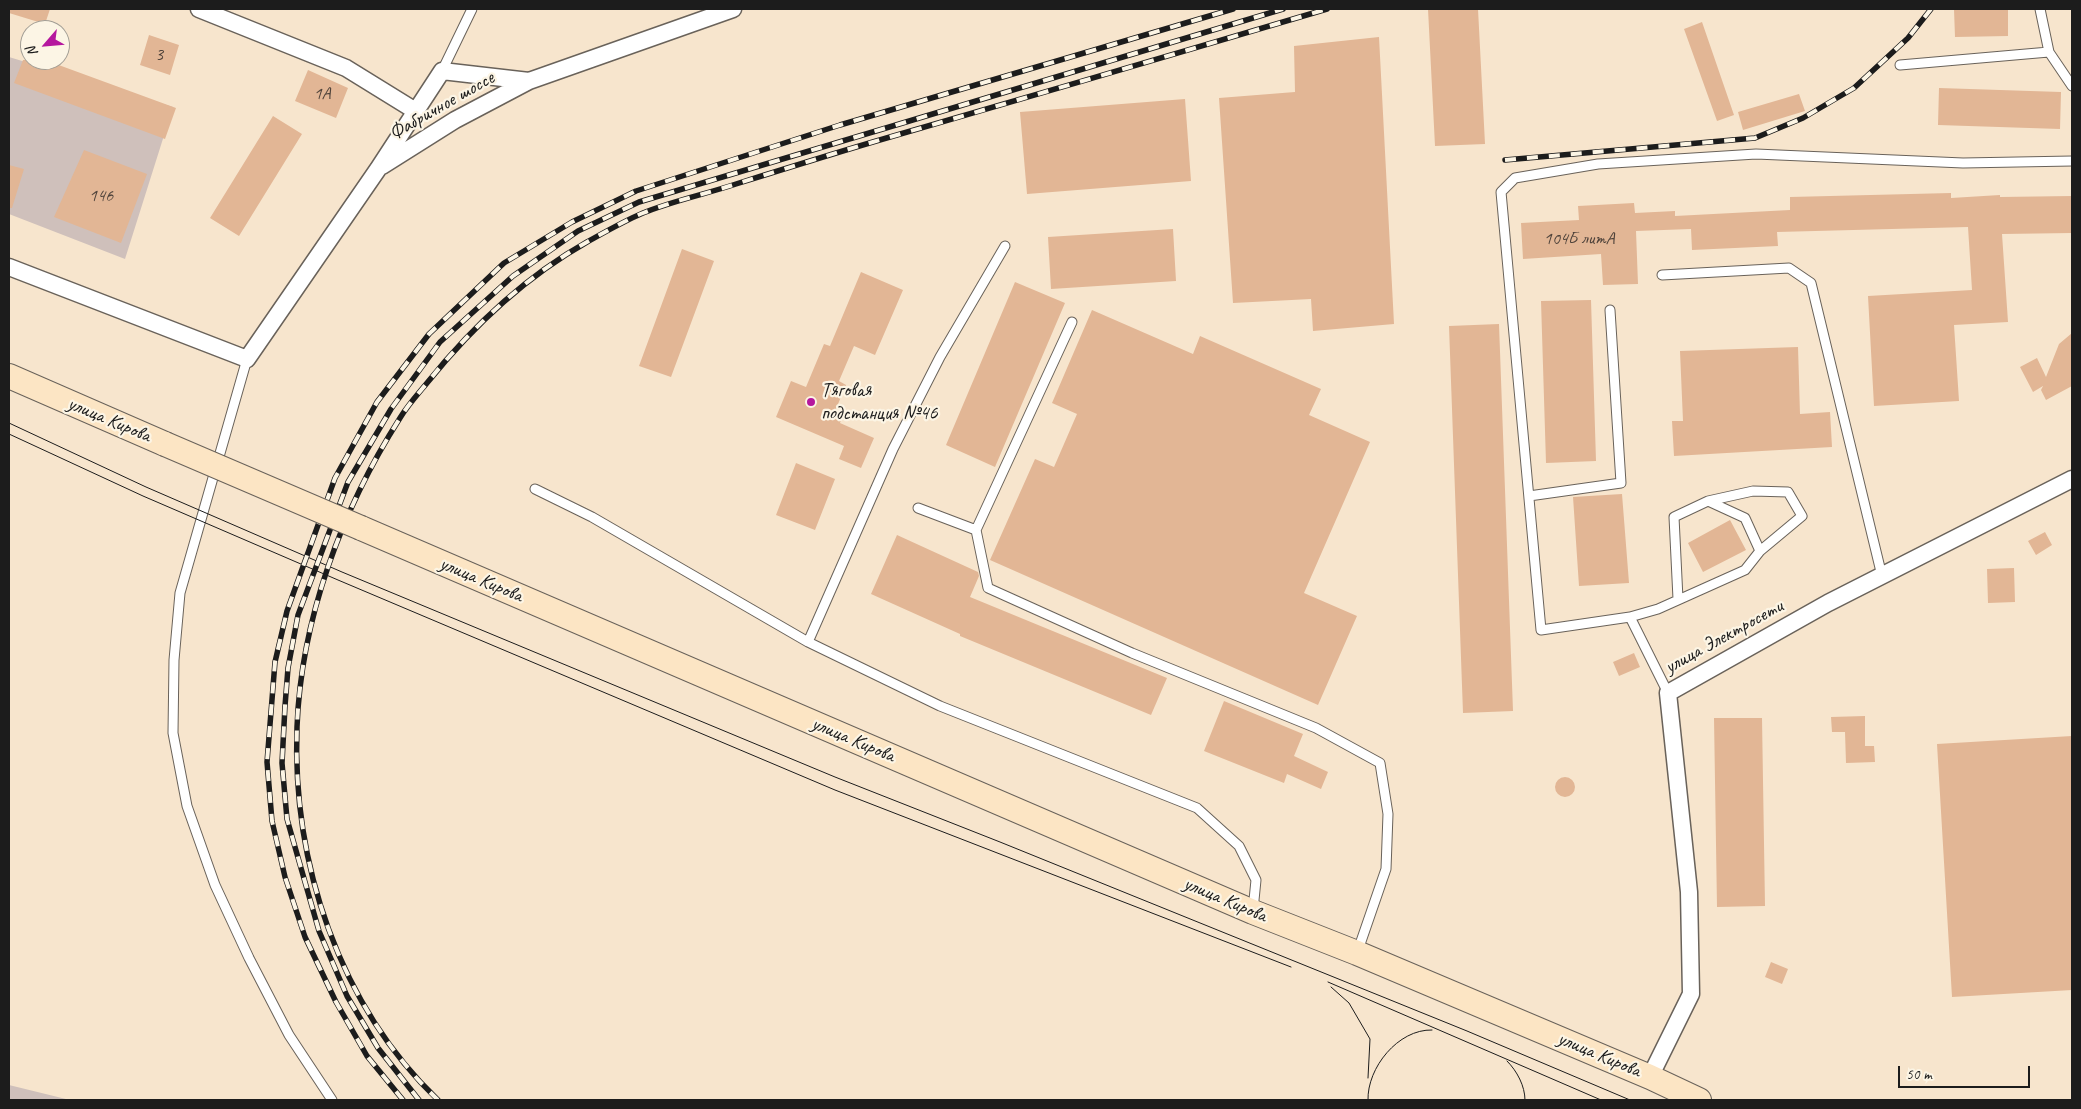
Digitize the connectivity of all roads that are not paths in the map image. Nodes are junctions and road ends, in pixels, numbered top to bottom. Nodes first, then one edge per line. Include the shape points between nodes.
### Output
1 (199, 9) edge
2 (472, 9) edge
3 (733, 9) edge
4 (2040, 9) edge
5 (2049, 52) junction
6 (1900, 66) dead end
7 (442, 71) junction
8 (529, 81) junction
9 (2072, 86) edge
10 (414, 110) junction
11 (2072, 161) edge
12 (378, 169) junction
13 (1005, 246) dead end
14 (9, 267) edge
15 (1662, 275) dead end
16 (1610, 310) dead end
17 (1072, 322) dead end
18 (247, 359) junction
19 (9, 376) edge
20 (2072, 479) edge
21 (535, 489) dead end
22 (1529, 496) junction
23 (1708, 501) junction
24 (918, 508) dead end
25 (976, 530) junction
26 (1760, 552) junction
27 (1882, 576) junction
28 (1678, 600) junction
29 (1630, 617) junction
30 (808, 642) junction
31 (1668, 693) junction
32 (1253, 912) junction
33 (1357, 953) junction
34 (1650, 1077) junction
35 (332, 1100) edge
36 (1699, 1100) edge

1 - 10 street via 346,68
2 - 7 lane
3 - 8 street, Фабричное шоссе
4 - 5 lane
5 - 6 lane
5 - 9 lane
7 - 8 street, Фабричное шоссе
7 - 10 street
8 - 12 street, Фабричное шоссе via 455,120
10 - 12 street
11 - 22 lane via 1963,163 1756,154 1598,164 1515,178 1501,192
12 - 18 street
13 - 30 lane via 940,356 893,449
14 - 18 street
15 - 27 lane via 1789,268 1811,283
16 - 22 lane via 1621,483
17 - 25 lane
18 - 35 lane via 180,593 172,733 187,806 215,885 289,1035
19 - 32 main road, улица Кирова, bridge
20 - 27 street, улица Электросети
21 - 30 lane via 592,517
22 - 29 lane via 1541,630
23 - 26 lane via 1745,518
23 - 26 lane via 1753,491 1788,492 1802,516
23 - 28 lane via 1674,517
24 - 25 lane
25 - 33 lane via 988,588 1132,653 1316,728 1380,763 1388,814 1386,869
26 - 28 lane via 1745,570
27 - 31 street, улица Электросети
28 - 29 lane
29 - 31 lane
30 - 32 lane via 940,706 1197,808 1239,846 1256,880
31 - 34 street, улица Электросети via 1689,892 1691,994
32 - 33 main road, улица Кирова
33 - 34 main road, улица Кирова
34 - 36 main road, улица Кирова

